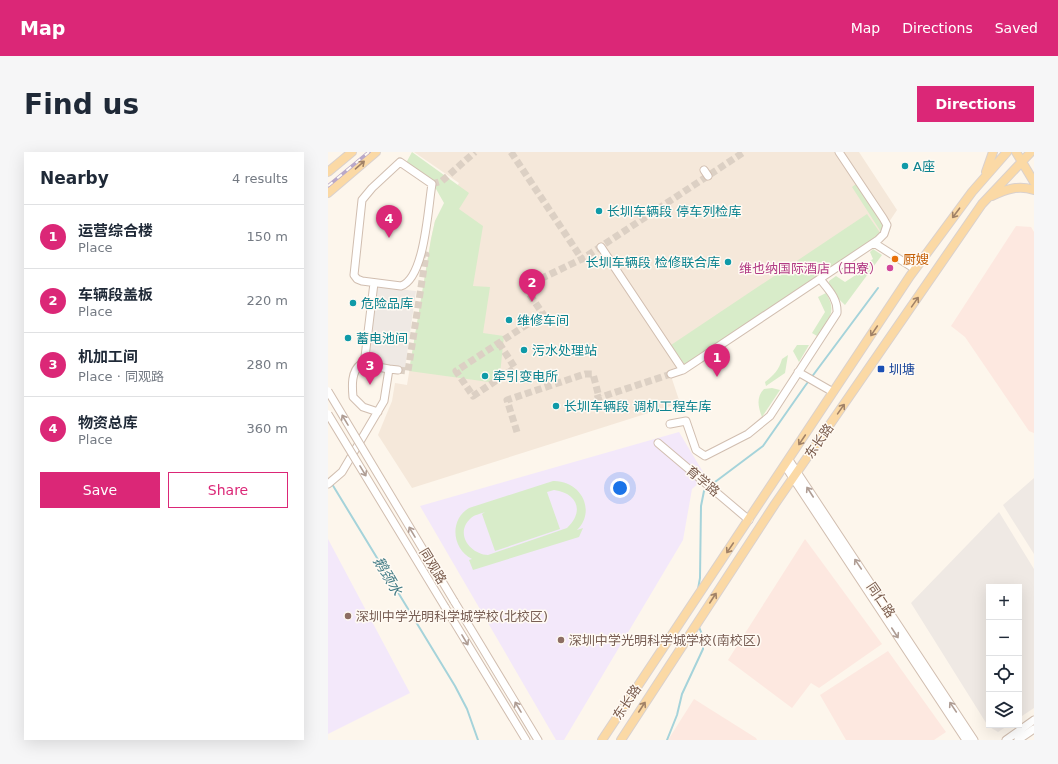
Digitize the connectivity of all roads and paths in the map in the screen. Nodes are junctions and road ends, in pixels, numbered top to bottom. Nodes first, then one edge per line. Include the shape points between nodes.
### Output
1 (376, 152) edge
2 (839, 152) edge
3 (993, 152) edge
4 (1007, 152) edge
5 (1016, 152) edge
6 (1031, 152) edge
7 (349, 154) edge
8 (1022, 160) junction
9 (328, 172) edge
10 (1034, 182) edge
11 (980, 183) junction
12 (1034, 190) edge
13 (328, 193) edge
14 (988, 198) junction
15 (874, 243) junction
16 (601, 247) dead end
17 (915, 269) junction
18 (820, 279) junction
19 (374, 283) junction
20 (364, 365) junction
21 (389, 369) junction
22 (398, 370) tunnel mouth
23 (684, 370) junction
24 (798, 372) junction
25 (671, 374) tunnel mouth
26 (328, 391) edge
27 (833, 392) junction
28 (378, 412) junction
29 (328, 414) edge
30 (670, 424) dead end
31 (658, 443) dead end
32 (787, 463) junction
33 (795, 475) junction
34 (328, 484) edge
35 (749, 520) junction
36 (829, 527) junction
37 (1034, 720) edge
38 (1034, 729) edge
39 (526, 740) edge
40 (538, 740) edge
41 (602, 740) edge
42 (621, 740) edge
43 (966, 740) edge
44 (974, 740) edge
45 (1006, 740) edge
46 (1018, 740) edge

13 -> 1 main road
2 - 15 street via 887,225 884,234
3 - 11 main road
4 - 11 main road, 东长路
5 - 8 main road
6 - 8 main road, 东长路
7 - 9 main road
8 - 10 main road
8 - 14 main road, 东长路
11 -> 17 main road, 东长路
12 - 14 main road via 1010,188
33 -> 14 main road, 东长路
15 - 17 street
15 - 18 street
16 - 23 street
17 -> 27 main road, 东长路
18 - 23 street
18 - 24 street via 834,296 838,313
19 - 19 street via 357,279 354,275 362,200 400,162 432,184 418,269 407,284 402,286
19 - 20 street
20 - 21 street
20 - 28 street via 356,368 353,397 363,407
21 - 22 street
21 - 28 street via 384,401
23 - 25 street
24 - 27 street
24 - 30 street via 770,416 748,434 705,456 696,450 686,421
40 -> 26 street, 同观路, bridge
27 -> 32 main road, 东长路
28 - 34 street via 342,472
29 -> 39 street, 同观路, bridge
31 - 35 street, 育学路
32 - 33 street, 同仁路
32 - 35 main road, 东长路
33 - 36 street, 同仁路
42 -> 33 main road, 东长路
35 -> 41 main road, 东长路
36 -> 43 street, 同仁路
44 -> 36 street, 同仁路
37 - 45 street
38 - 46 street

